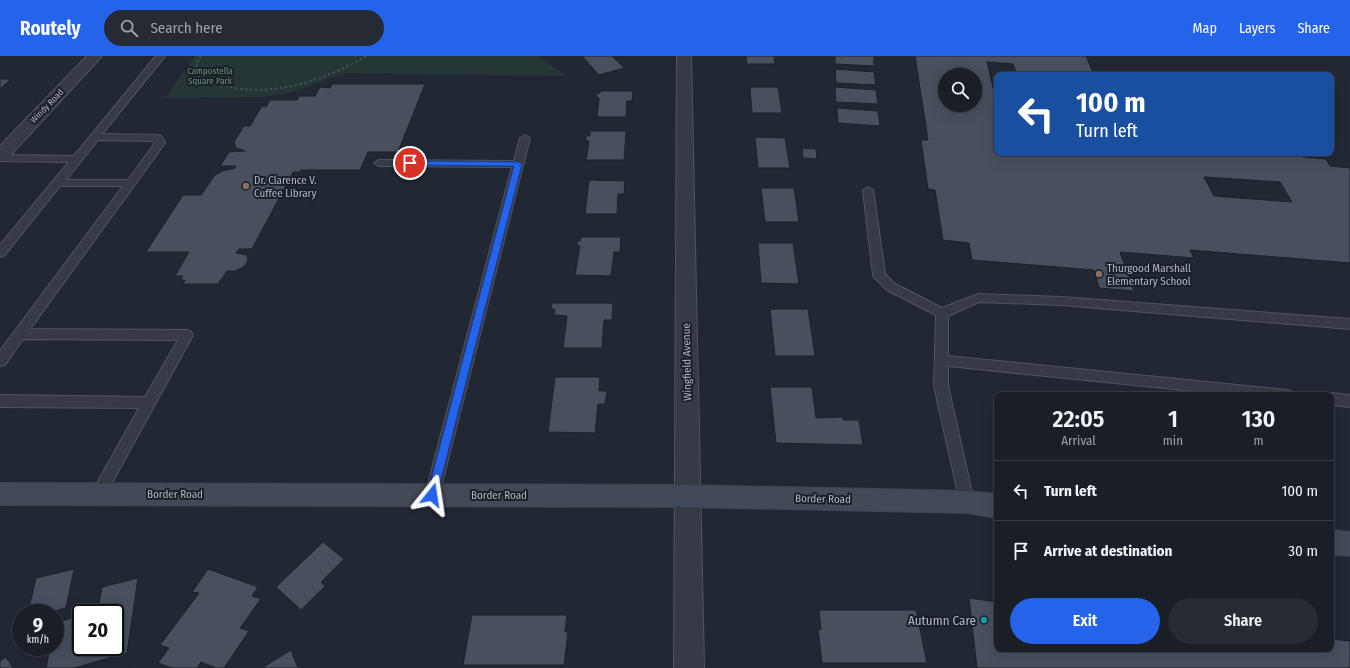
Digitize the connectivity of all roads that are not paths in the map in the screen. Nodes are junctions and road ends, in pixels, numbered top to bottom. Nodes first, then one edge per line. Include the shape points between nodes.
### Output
1 (95, 56) edge
2 (161, 56) edge
3 (684, 56) edge
4 (95, 137) junction
5 (525, 138) dead end
6 (0, 157) edge
7 (77, 159) junction
8 (379, 163) dead end
9 (518, 164) junction
10 (57, 183) junction
11 (131, 183) junction
12 (868, 190) dead end
13 (0, 253) edge
14 (942, 313) junction
15 (1350, 324) edge
16 (20, 334) junction
17 (941, 360) junction
18 (0, 361) edge
19 (1257, 392) edge
20 (1334, 400) edge
21 (0, 401) edge
22 (1350, 401) edge
23 (149, 403) junction
24 (0, 494) edge
25 (98, 494) junction
26 (432, 495) junction
27 (688, 496) junction
28 (967, 502) junction
29 (994, 506) edge
30 (1334, 542) edge
31 (1350, 544) edge
32 (689, 668) edge

1 - 6 street, Windy Road
2 - 4 lane
3 - 27 street, Wingfield Avenue
4 - 7 lane
4 - 11 lane via 157,138 160,143
5 - 9 lane
6 - 7 lane
7 - 10 lane
8 - 9 lane
9 - 26 lane
10 - 11 lane
10 - 13 lane
11 - 16 lane
12 - 14 lane via 879,275 891,287
14 - 15 lane via 978,298 1061,301
14 - 17 lane
16 - 18 lane
16 - 23 lane via 187,335
17 - 19 lane
17 - 28 lane via 941,386
20 - 22 lane
21 - 23 lane
23 - 25 lane
24 - 25 street, Border Road
25 - 26 street, Border Road
26 - 27 street, Border Road
27 - 28 street, Border Road
27 - 32 street, Wingfield Avenue
28 - 29 street, Border Road
30 - 31 street

